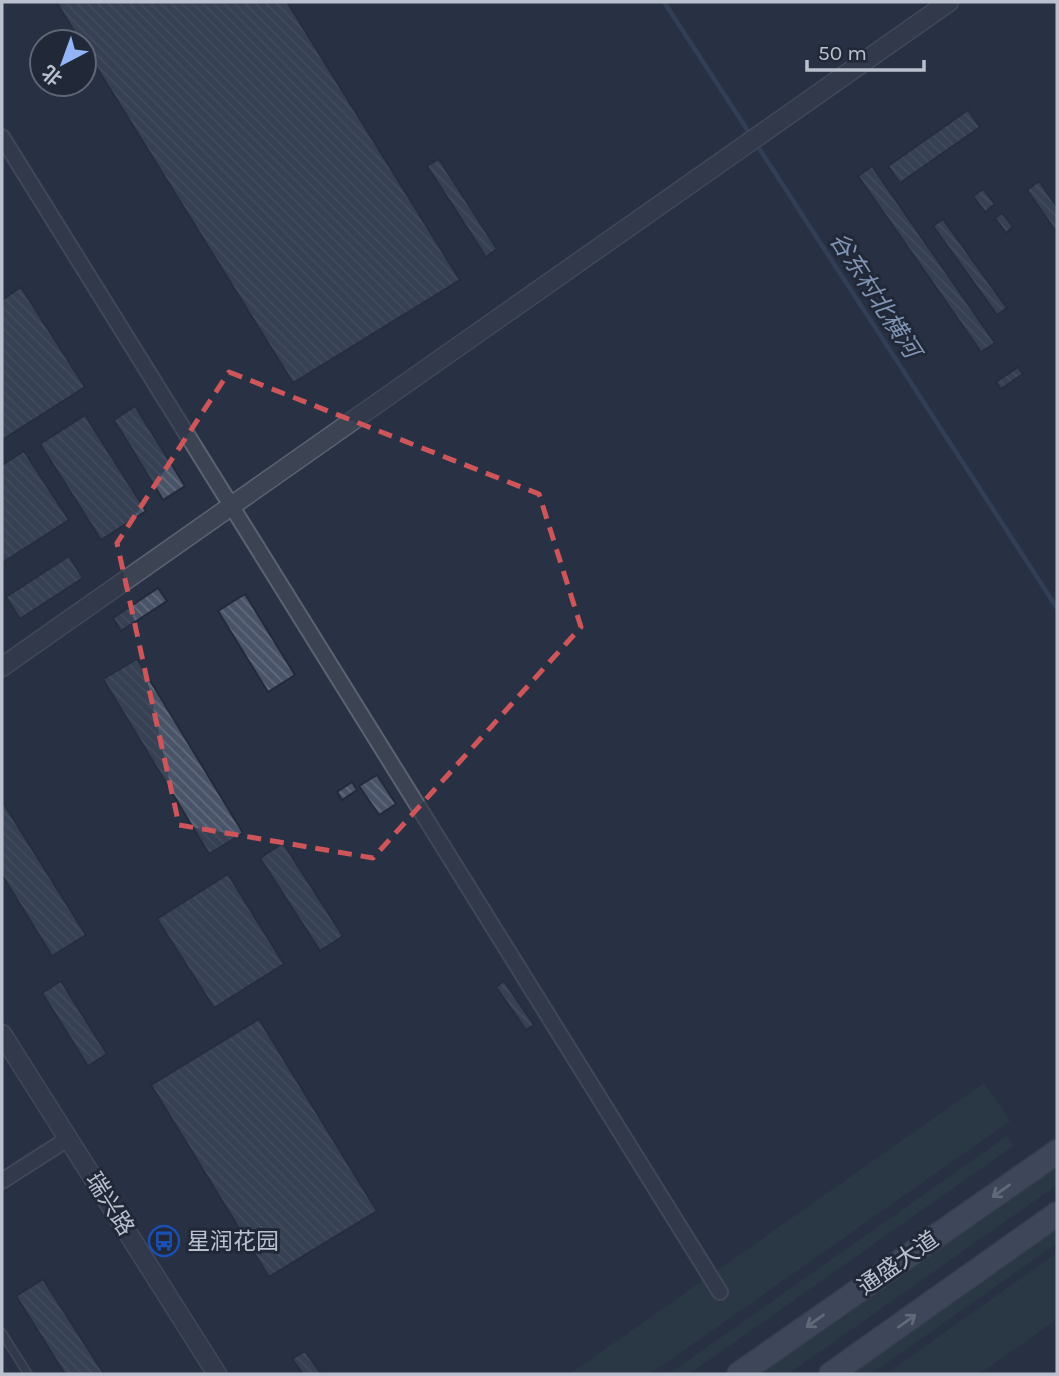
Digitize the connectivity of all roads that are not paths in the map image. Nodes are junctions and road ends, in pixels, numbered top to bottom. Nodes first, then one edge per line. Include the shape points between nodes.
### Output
1 (949, 2) edge
2 (2, 137) edge
3 (231, 505) junction
4 (2, 667) edge
5 (2, 1034) edge
6 (69, 1138) junction
7 (1057, 1152) edge
8 (2, 1181) edge
9 (1057, 1214) edge
10 (720, 1292) dead end
11 (2, 1333) edge
12 (28, 1374) edge
13 (217, 1374) edge
14 (739, 1374) edge
15 (831, 1374) edge

1 - 3 street
2 - 3 street
3 - 4 street
3 - 10 street
5 - 6 street, 瑞兴路
6 - 8 street
6 - 13 street, 瑞兴路
7 -> 14 main road, 通盛大道
15 -> 9 main road
11 - 12 lane

